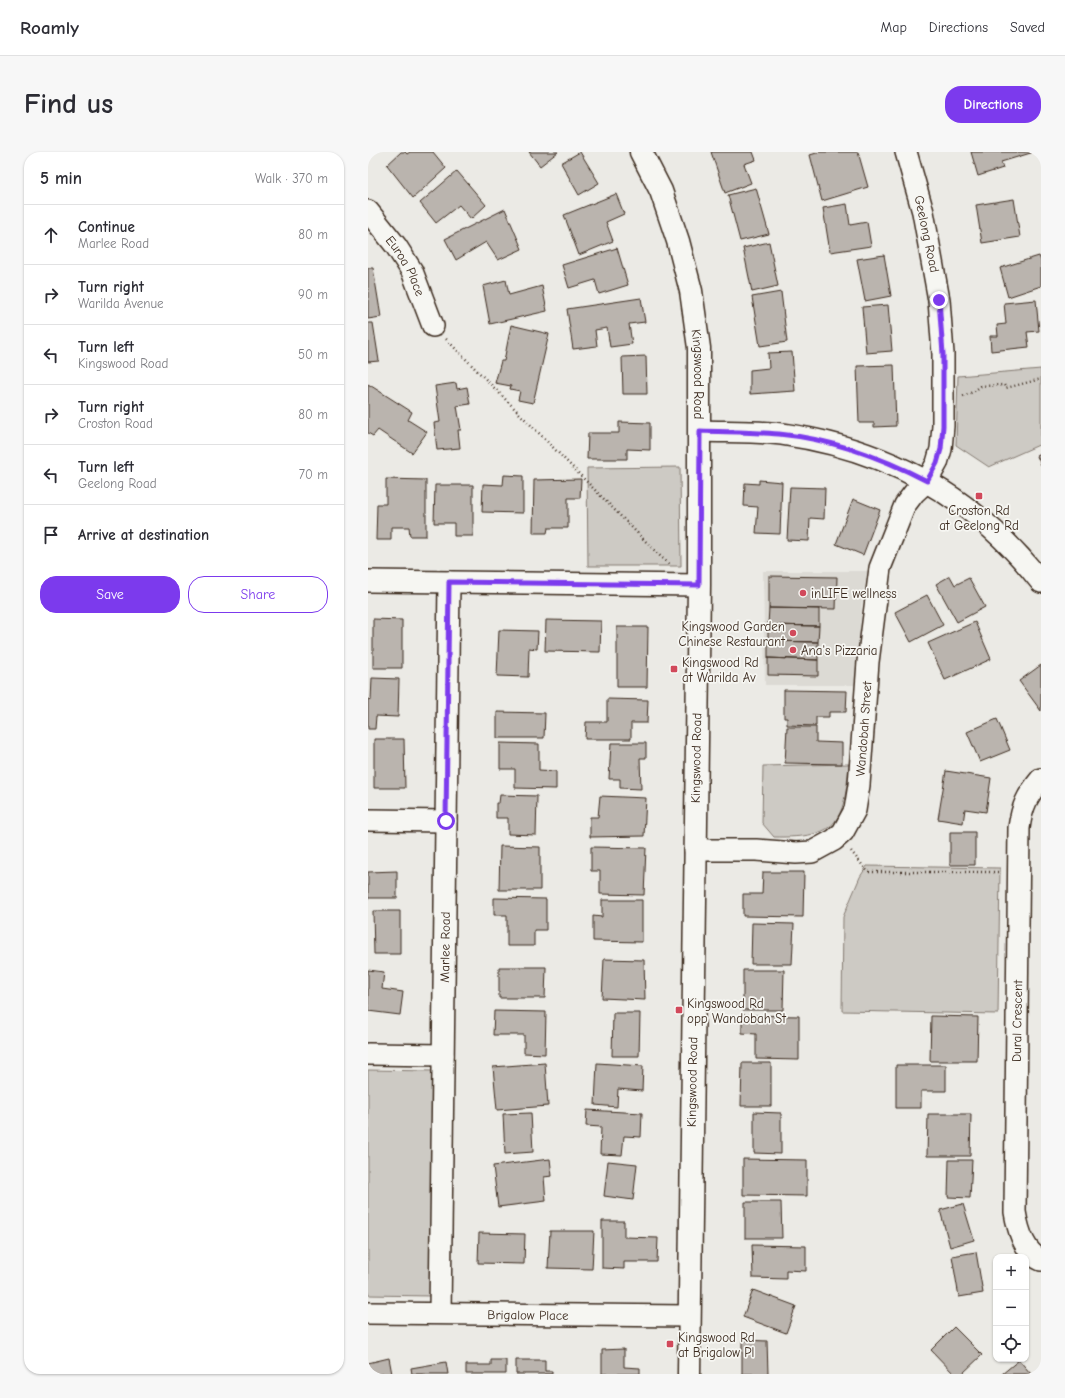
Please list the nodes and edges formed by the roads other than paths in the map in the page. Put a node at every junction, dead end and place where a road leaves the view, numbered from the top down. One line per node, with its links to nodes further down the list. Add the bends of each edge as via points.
1 (640, 152): 5 (street, Kingswood Road, via 661,191 691,291 699,348)
2 (906, 152): 6 (street, Geelong Road, via 924,212 939,300 943,354 941,449)
3 (368, 211): 4 (street, Euroa Place, via 412,271)
4 (433, 326)
5 (700, 431): 6 (street, via 754,432 806,438 869,454); 10 (street, Kingswood Road)
6 (927, 481): 9 (street, via 1003,537); 14 (street, Wandobah Street, via 905,505 880,568 868,662 858,797 850,821 839,836 812,852)
7 (368, 581): 8 (street)
8 (449, 582): 10 (street); 13 (street, Marlee Road)
9 (1041, 582)
10 (699, 585): 14 (street, Kingswood Road)
11 (1041, 779): 17 (street, Dural Crescent, via 1022,810 1018,872 1015,1212 1022,1240)
12 (368, 820): 13 (street)
13 (446, 821): 16 (street, Marlee Road)
14 (695, 850): 20 (street, Kingswood Road)
15 (368, 1054): 16 (street)
16 (444, 1055): 19 (street, Marlee Road)
17 (1041, 1260)
18 (368, 1313): 19 (street, Brigalow Place)
19 (440, 1313): 20 (street, Brigalow Place)
20 (689, 1316): 21 (street, Kingswood Road)
21 (689, 1374)

